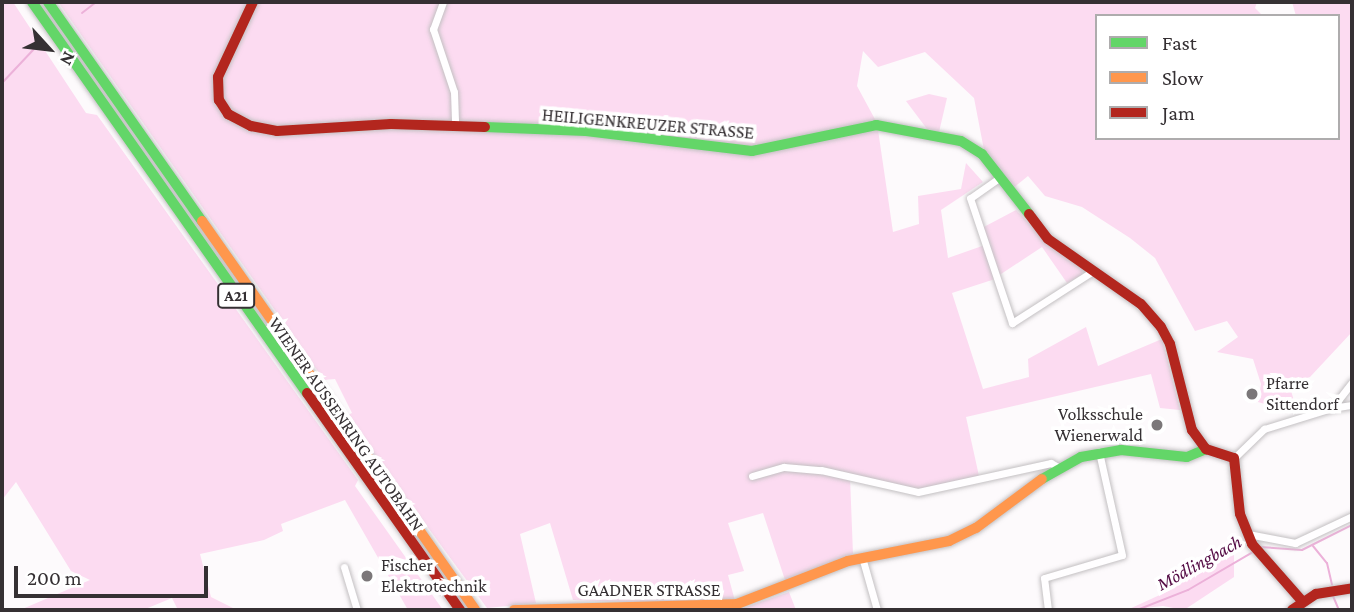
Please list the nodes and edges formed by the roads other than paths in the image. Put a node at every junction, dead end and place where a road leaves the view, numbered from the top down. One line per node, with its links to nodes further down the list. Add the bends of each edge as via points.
1 (32, 2): 23 (main road, WIENER AUSSENRING AUTOBAHN / A21)
2 (48, 2): 24 (main road, WIENER AUSSENRING AUTOBAHN / A21)
3 (253, 2): 5 (main road, HEILIGENKREUZER STRASSE, via 218,77 219,100 228,114 251,126 277,131 391,124)
4 (443, 2): 5 (street, via 433,29 454,92)
5 (455, 126): 6 (main road, HEILIGENKREUZER STRASSE, via 586,131 752,151 810,142 858,127 893,126 961,141 982,154)
6 (999, 178): 7 (main road, HEILIGENKREUZER STRASSE, via 1042,233); 7 (street, via 970,198 1012,323)
7 (1093, 271): 11 (main road, HEILIGENKREUZER STRASSE, via 1141,304 1161,327 1170,344 1188,420)
8 (1352, 382): 10 (street)
9 (1352, 405): 10 (street)
10 (1332, 408): 13 (street, via 1264,429)
11 (1206, 449): 12 (main road, GAADNER STRASSE, via 1199,455 1165,458 1121,450); 13 (main road)
12 (1099, 452): 14 (main road, GAADNER STRASSE); 27 (street, via 1122,555 1044,578)
13 (1234, 458): 17 (main road, via 1240,514)
14 (1055, 465): 15 (street, via 918,492 821,470 783,467); 18 (main road, GAADNER STRASSE, via 976,528 949,541)
15 (752, 476)
16 (1352, 516): 17 (street, via 1295,543)
17 (1250, 539): 21 (main road)
18 (862, 557): 25 (main road, GAADNER STRASSE, via 765,596 714,608); 26 (street)
19 (344, 567): 22 (street)
20 (1352, 588): 21 (main road)
21 (1303, 601): 28 (main road)
22 (357, 610)
23 (460, 610)
24 (475, 610)
25 (514, 610)
26 (877, 610)
27 (1048, 610)
28 (1292, 610)

